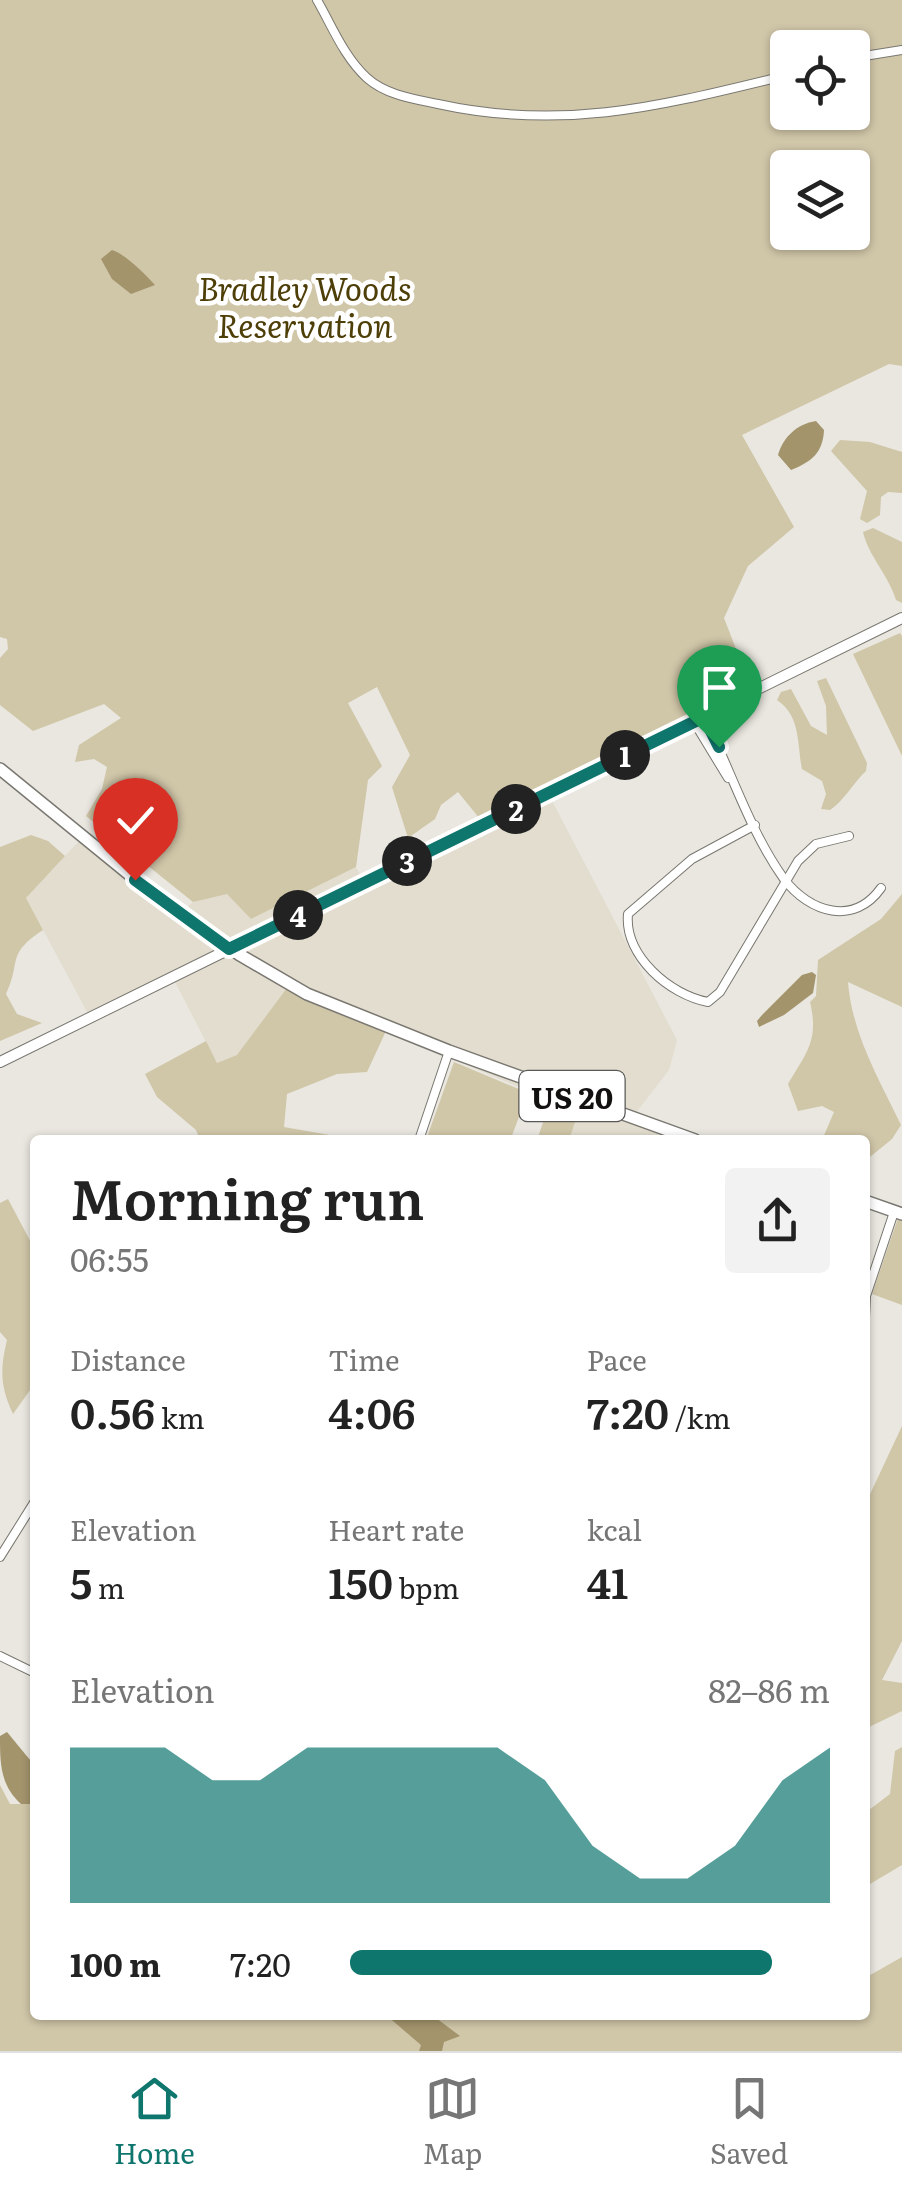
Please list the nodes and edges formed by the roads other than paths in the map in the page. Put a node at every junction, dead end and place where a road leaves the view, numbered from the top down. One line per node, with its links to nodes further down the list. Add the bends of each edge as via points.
1 (317, 0): 4 (street, via 367,78 386,90 474,112 590,116)
2 (902, 50): 3 (street)
3 (870, 55)
4 (770, 78)
5 (902, 618): 6 (street)
6 (699, 720): 8 (street); 12 (street)
7 (0, 769): 12 (main road, US 20)
8 (754, 825): 10 (street); 10 (street, via 692,859 628,914 628,932 672,990 708,1002)
9 (849, 836): 10 (street, via 816,844)
10 (785, 880): 11 (street, via 830,913 865,905)
11 (881, 888)
12 (229, 949): 13 (main road, US 20, via 332,1006); 14 (street)
13 (448, 1051): 15 (street); 16 (main road, US 20)
14 (0, 1062)
15 (421, 1135)
16 (681, 1135)
17 (870, 1204): 18 (main road)
18 (898, 1213): 19 (street)
19 (870, 1286)
20 (30, 1510): 21 (street)
21 (0, 1557)
22 (0, 1656): 23 (street)
23 (30, 1671)

